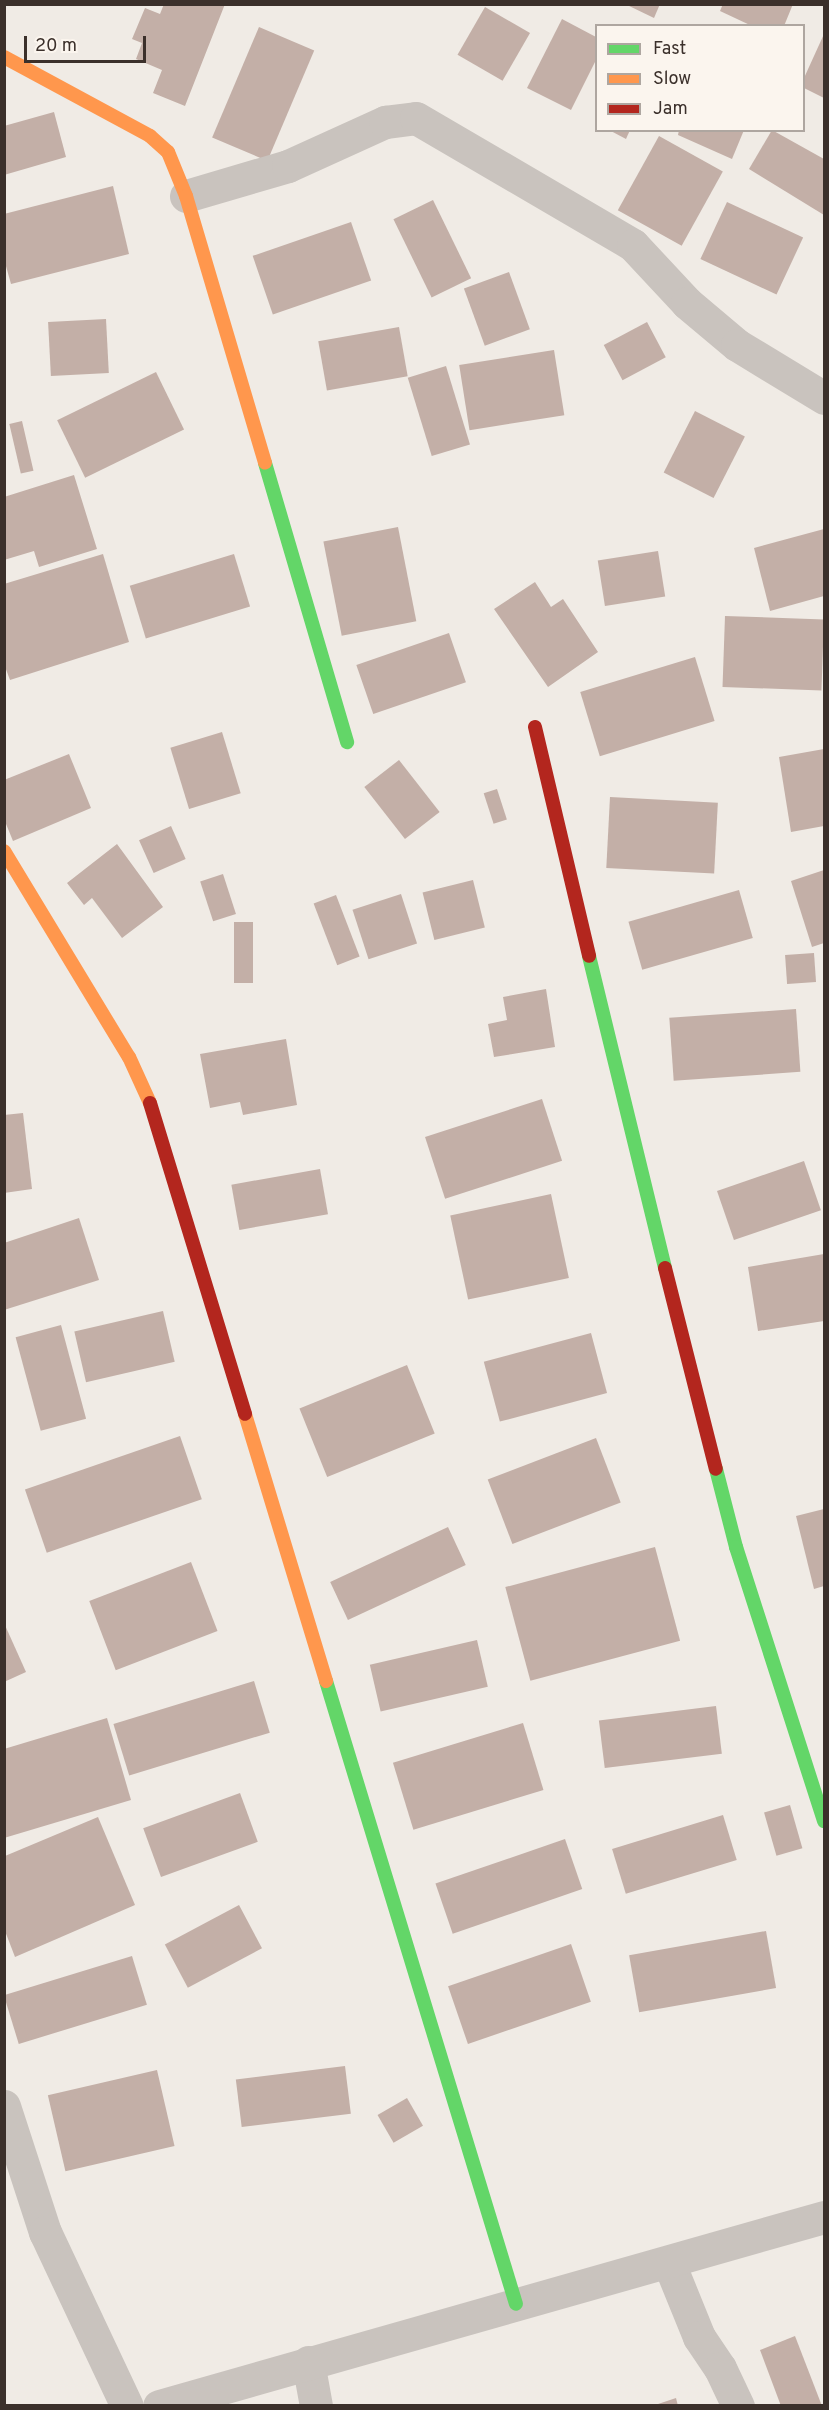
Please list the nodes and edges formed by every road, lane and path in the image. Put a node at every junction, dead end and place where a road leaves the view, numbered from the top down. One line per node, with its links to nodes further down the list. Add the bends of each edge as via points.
1 (4, 57): 2 (street, via 150,136 168,152)
2 (186, 196): 3 (street, via 288,166 385,122 416,118 633,245 687,303 736,345); 5 (street)
3 (825, 398)
4 (535, 727): 7 (street, via 594,963 646,1197 733,1536)
5 (347, 742)
6 (4, 851): 11 (street, via 129,1057 148,1096)
7 (825, 1821)
8 (4, 2106): 13 (street, via 45,2232)
9 (825, 2217): 10 (street)
10 (669, 2263): 11 (street); 16 (street, via 699,2337 720,2368)
11 (516, 2304): 12 (street)
12 (308, 2362): 14 (street); 15 (street)
13 (128, 2406)
14 (159, 2406)
15 (316, 2406)
16 (738, 2406)

